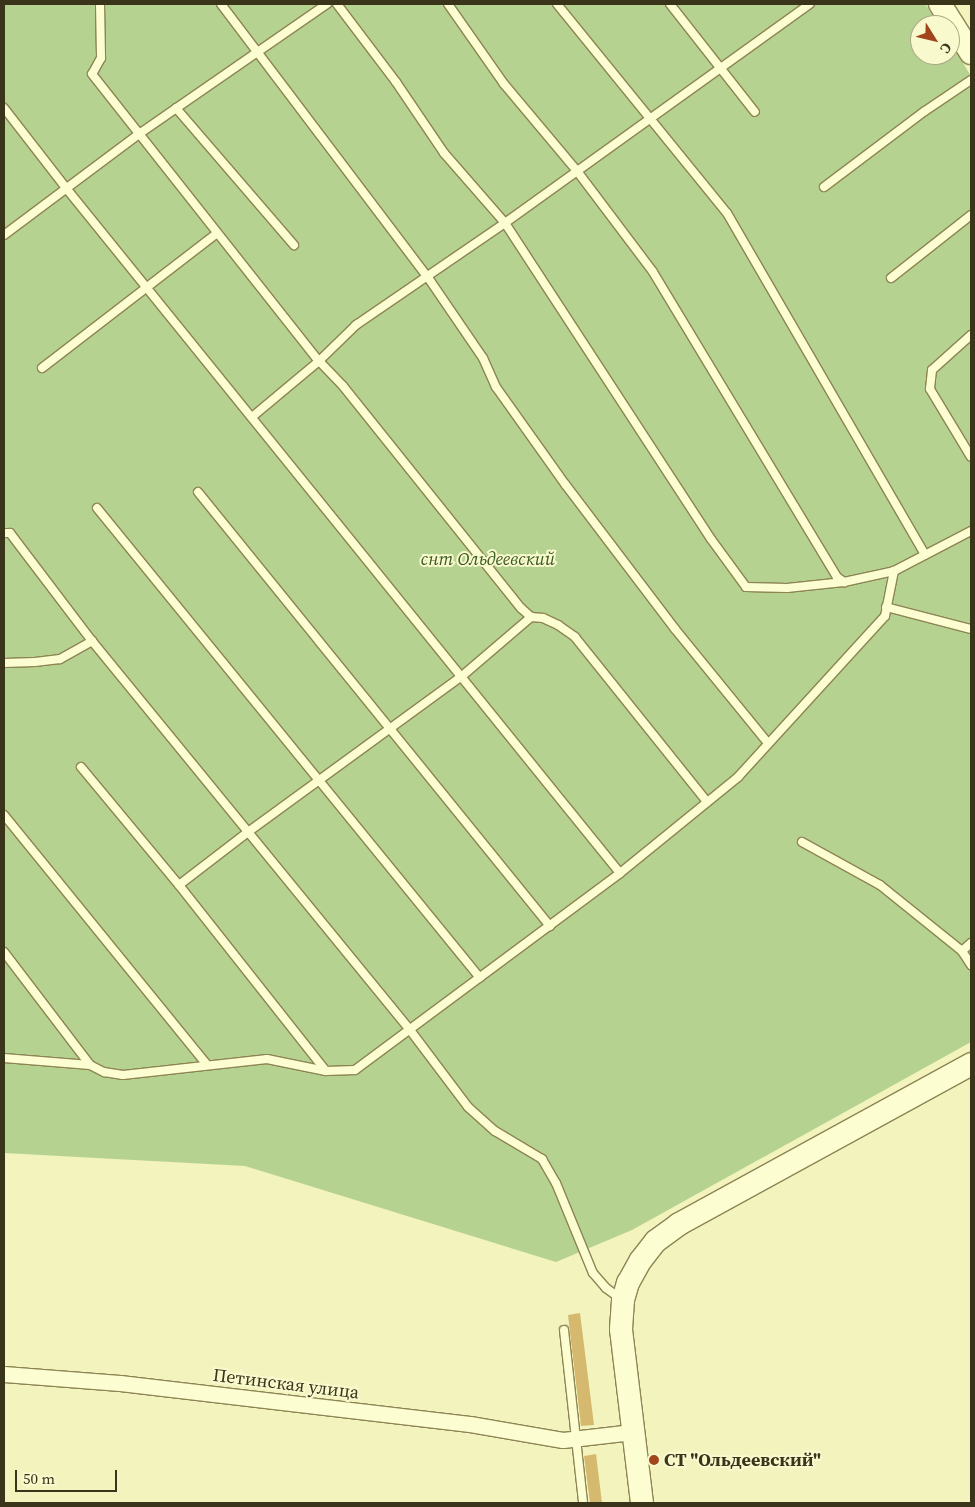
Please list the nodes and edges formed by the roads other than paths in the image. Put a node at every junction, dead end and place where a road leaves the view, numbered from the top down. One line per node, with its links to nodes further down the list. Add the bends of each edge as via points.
1 (100, 4): 18 (lane, via 101,58 92,74)
2 (221, 4): 10 (lane)
3 (327, 4): 10 (lane)
4 (337, 4): 23 (lane, via 444,153)
5 (448, 4): 19 (lane, via 504,84)
6 (558, 4): 17 (lane)
7 (670, 4): 12 (lane)
8 (810, 4): 12 (lane)
9 (940, 4): 11 (street)
10 (258, 51): 15 (lane); 27 (lane)
11 (971, 53)
12 (721, 66): 16 (lane); 17 (lane)
13 (971, 80): 20 (lane)
14 (4, 108): 21 (lane)
15 (176, 108): 18 (lane); 26 (lane)
16 (755, 112)
17 (650, 120): 19 (lane); 39 (lane, via 727,213)
18 (139, 134): 21 (lane); 24 (lane)
19 (576, 171): 23 (lane); 41 (lane, via 653,272 837,577)
20 (824, 187)
21 (66, 188): 25 (lane); 29 (lane)
22 (971, 215): 28 (lane)
23 (505, 223): 27 (lane); 41 (lane, via 746,587 787,588)
24 (217, 232): 29 (lane); 31 (lane)
25 (4, 235)
26 (294, 245)
27 (427, 276): 31 (lane, via 356,325); 49 (lane, via 483,358 496,386 565,484 675,629)
28 (891, 278)
29 (147, 288): 32 (lane); 33 (lane)
30 (971, 336): 34 (lane, via 932,370 930,389)
31 (319, 361): 33 (lane); 43 (lane, via 343,386)
32 (42, 368)
33 (252, 416): 47 (lane)
34 (971, 457)
35 (198, 492): 48 (lane)
36 (97, 508): 51 (lane)
37 (971, 531): 39 (lane)
38 (4, 533): 45 (lane, via 10,533)
39 (925, 555): 40 (lane)
40 (894, 571): 41 (lane); 42 (lane)
41 (844, 582)
42 (886, 607): 44 (lane); 49 (lane, via 885,616)
43 (531, 617): 47 (lane); 52 (lane, via 558,624 575,637)
44 (971, 629)
45 (92, 641): 46 (lane, via 60,658); 54 (lane)
46 (4, 663)
47 (462, 676): 48 (lane); 56 (lane)
48 (390, 729): 51 (lane); 58 (lane)
49 (768, 743): 52 (lane, via 738,777)
50 (81, 767): 57 (lane)
51 (319, 781): 54 (lane); 63 (lane)
52 (707, 802): 56 (lane)
53 (4, 815): 68 (lane)
54 (248, 832): 57 (lane); 64 (lane)
55 (802, 842): 60 (lane, via 880,885)
56 (620, 873): 58 (lane)
57 (179, 885): 69 (lane)
58 (550, 926): 63 (lane)
59 (971, 943): 60 (lane)
60 (962, 951): 62 (lane)
61 (4, 952): 67 (lane)
62 (971, 965)
63 (480, 978): 64 (lane)
64 (410, 1030): 69 (lane, via 355,1070); 70 (lane, via 468,1107 495,1131 542,1159 556,1183 593,1273)
65 (4, 1058): 67 (lane)
66 (971, 1064): 70 (street, via 679,1224 656,1241 641,1260)
67 (90, 1065): 68 (lane, via 104,1072 123,1075)
68 (207, 1065): 69 (lane, via 267,1059)
69 (326, 1071)
70 (623, 1300): 73 (street, via 621,1330)
71 (564, 1330): 74 (lane)
72 (4, 1374): 74 (street, Петинская улица, via 159,1387 470,1424)
73 (633, 1432): 74 (street, Петинская улица); 76 (street)
74 (569, 1440): 75 (lane)
75 (583, 1503)
76 (642, 1503)

